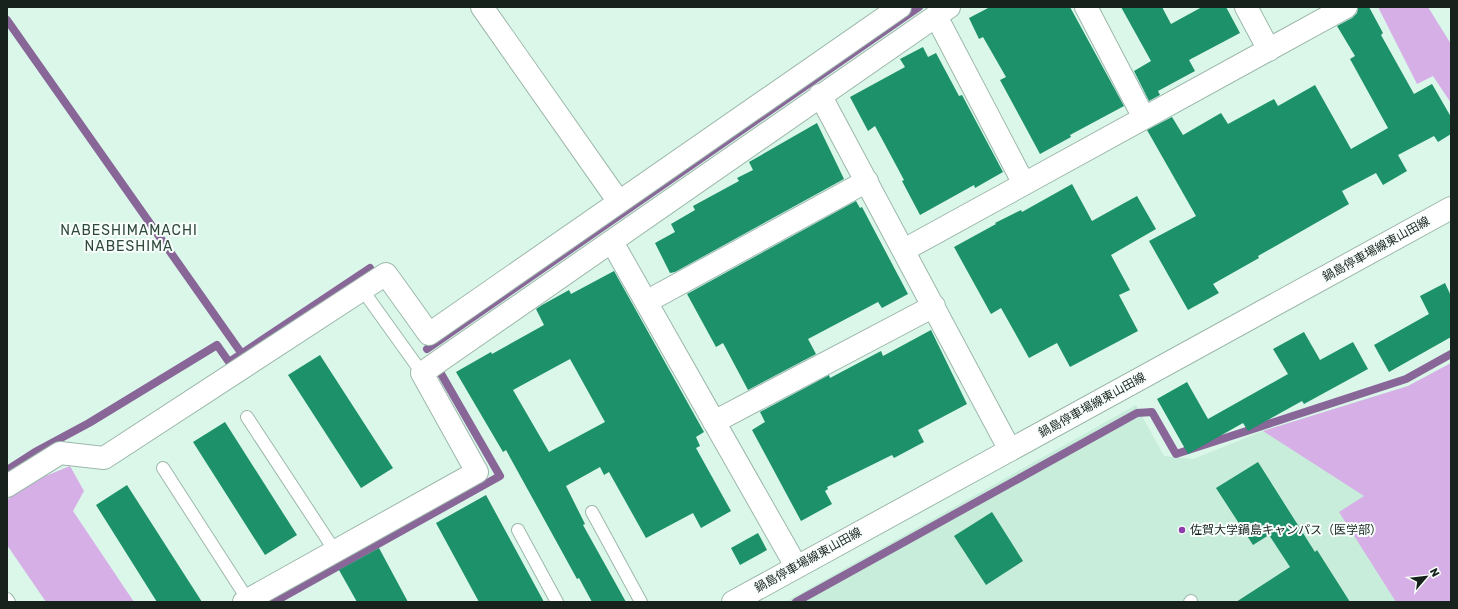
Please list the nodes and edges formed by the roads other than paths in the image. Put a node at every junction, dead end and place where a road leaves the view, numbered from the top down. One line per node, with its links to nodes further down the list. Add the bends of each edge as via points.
1 (482, 7): 12 (street)
2 (900, 7): 12 (street)
3 (1086, 7): 9 (street)
4 (1246, 7): 7 (street)
5 (1346, 7): 7 (street)
6 (943, 11): 8 (street); 11 (street)
7 (1269, 50): 9 (street)
8 (820, 95): 10 (street); 14 (street)
9 (1144, 118): 11 (street)
10 (867, 181): 15 (street); 17 (street)
11 (1024, 184): 15 (street)
12 (619, 202): 24 (street, via 429,334 386,274 104,458 60,453)
13 (1451, 208): 22 (street, 鍋島停車場線東山田線)
14 (612, 242): 17 (street); 19 (street)
15 (904, 250): 18 (street)
16 (369, 299): 19 (lane)
17 (646, 302): 21 (street)
18 (934, 306): 21 (street); 22 (street)
19 (432, 367): 27 (street, via 477,472)
20 (248, 417): 27 (lane)
21 (714, 422): 28 (street)
22 (1010, 450): 28 (street, 鍋島停車場線東山田線)
23 (164, 468): 30 (lane)
24 (7, 486)
25 (592, 512): 33 (lane)
26 (518, 530): 32 (lane)
27 (335, 552): 30 (street)
28 (796, 566): 34 (street, 鍋島停車場線東山田線)
29 (7, 599): 31 (lane)
30 (246, 601)
31 (9, 602)
32 (557, 602)
33 (641, 602)
34 (733, 602)

